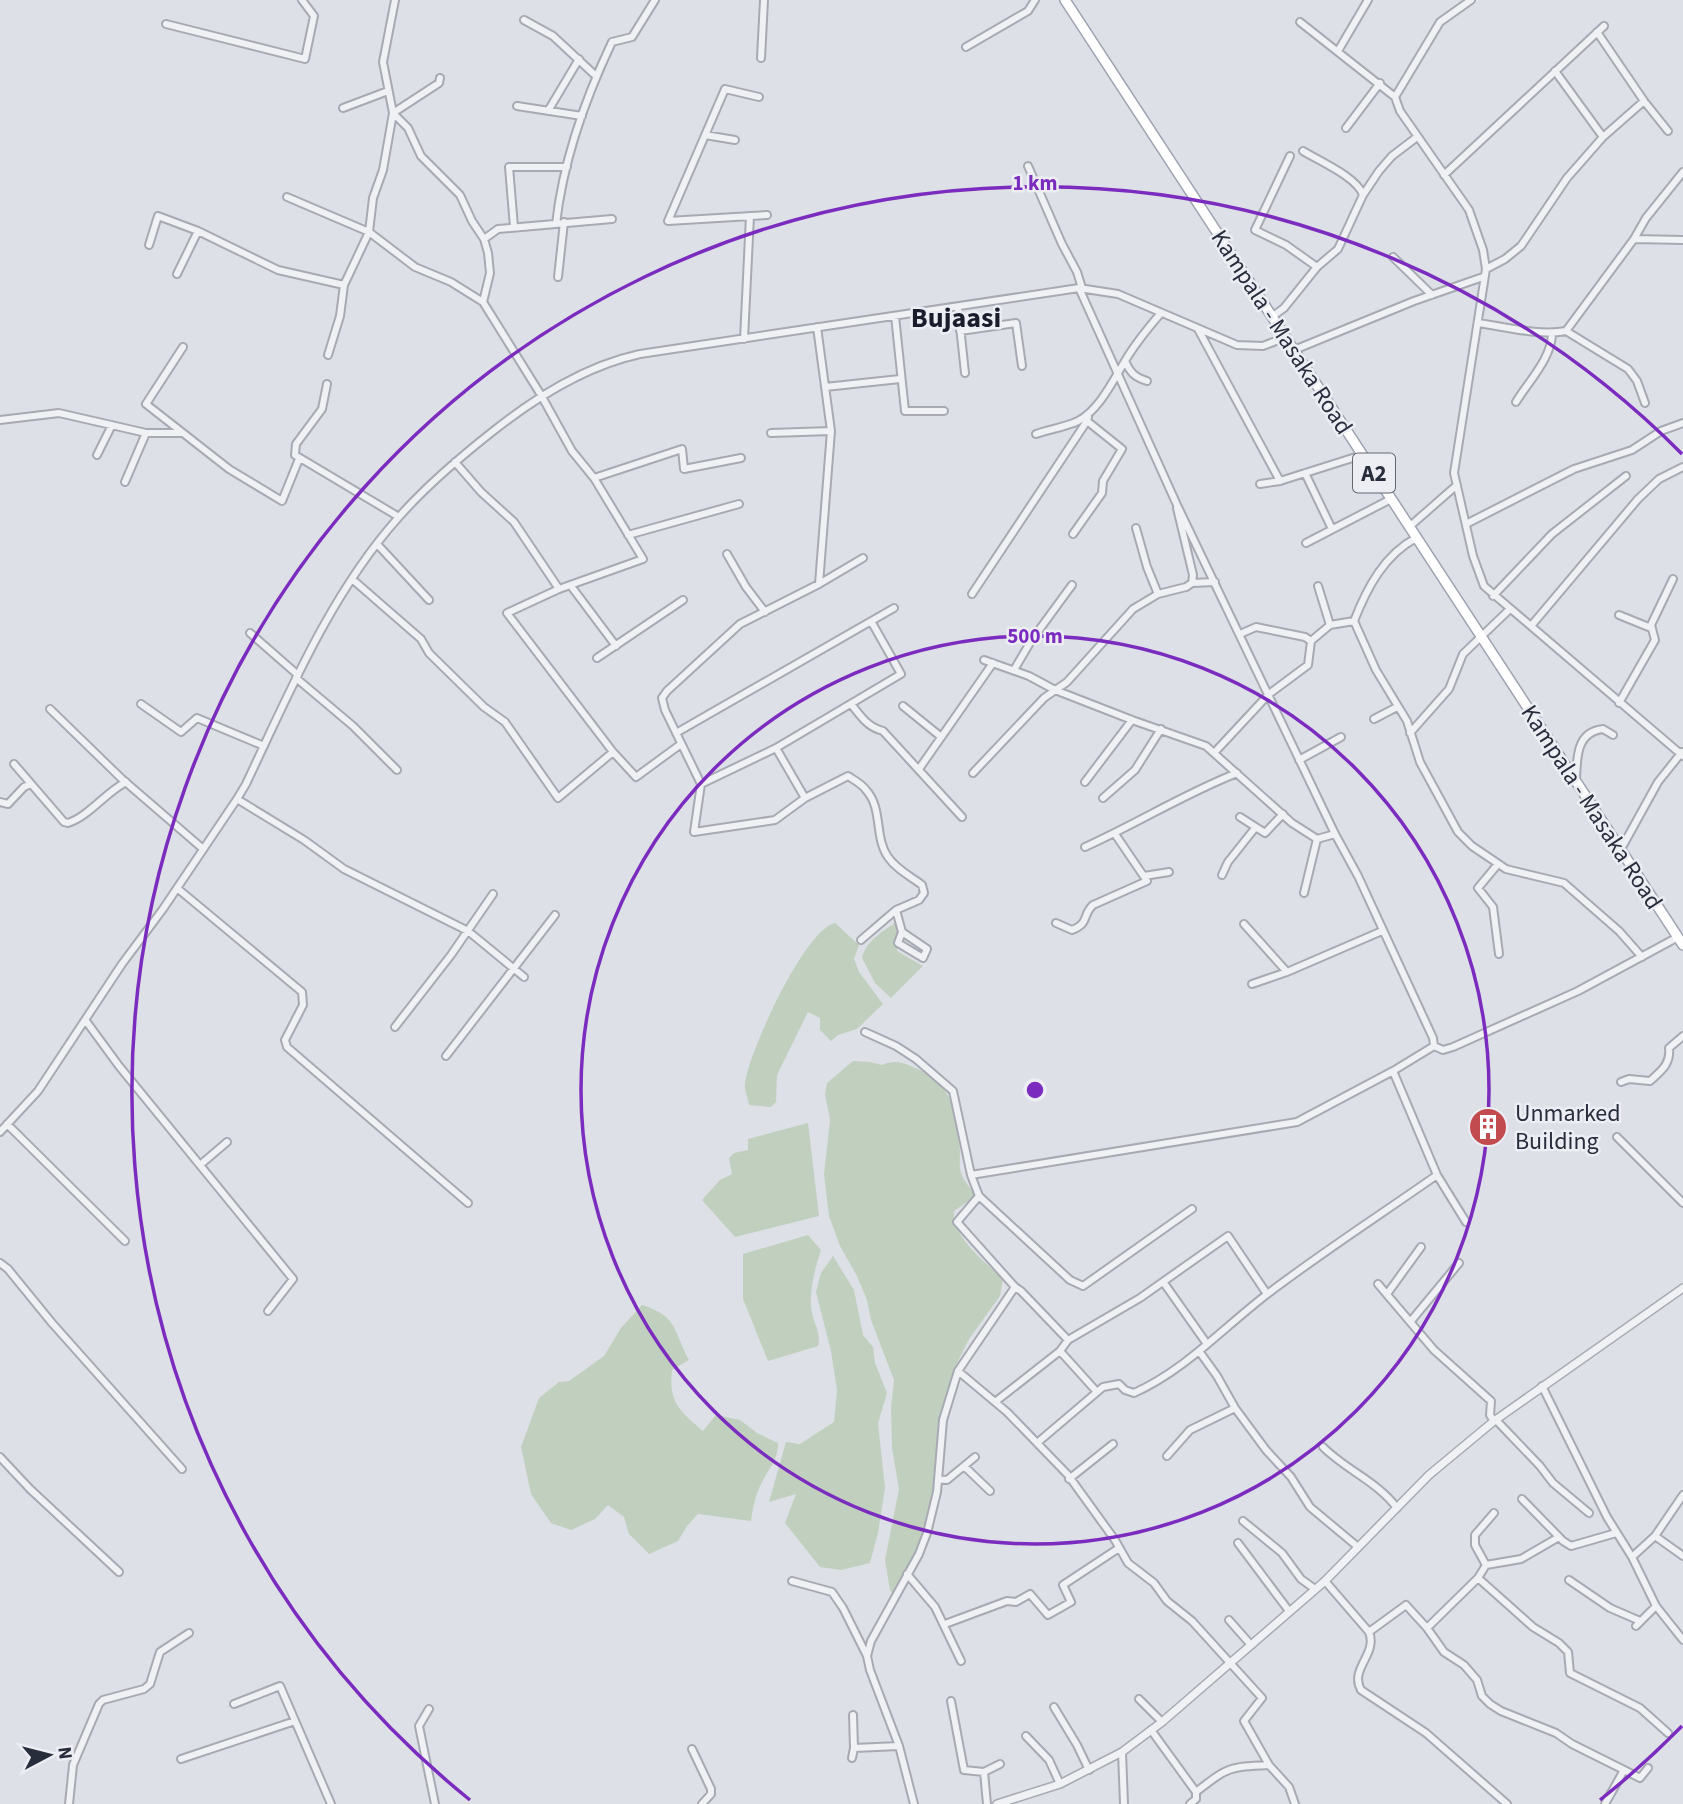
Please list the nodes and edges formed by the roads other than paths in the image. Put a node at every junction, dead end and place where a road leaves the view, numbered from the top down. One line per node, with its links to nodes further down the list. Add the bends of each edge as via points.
1 (302, 0): 11 (street, via 314,16 305,59)
2 (394, 0): 22 (street, via 383,62)
3 (654, 0): 19 (street, via 632,37 612,42)
4 (764, 0): 16 (street)
5 (1035, 0): 14 (street, via 1028,11)
6 (1065, 0): 70 (main road, Kampala - Masaka Road / A2)
7 (1368, 0): 15 (street)
8 (1471, 0): 24 (street, via 1440,22)
9 (524, 19): 17 (street)
10 (1300, 22): 15 (street)
11 (166, 24)
12 (1604, 26): 13 (street)
13 (1597, 32): 18 (street); 25 (street)
14 (966, 47)
15 (1338, 51): 21 (street)
16 (761, 58)
17 (579, 59): 19 (street); 28 (street)
18 (1555, 71): 35 (street); 42 (street)
19 (596, 76): 30 (street)
20 (440, 78): 29 (street)
21 (1380, 83): 24 (street); 31 (street)
22 (388, 91): 27 (street); 29 (street)
23 (760, 97): 33 (street, via 725,89)
24 (1395, 97): 34 (street)
25 (1644, 101): 32 (street); 35 (street)
26 (517, 106): 28 (street)
27 (343, 108)
28 (548, 111): 30 (street)
29 (393, 113): 52 (street); 53 (street, via 408,128 421,156 460,195)
30 (582, 116): 40 (street)
31 (1346, 128)
32 (1668, 131)
33 (705, 135): 36 (street); 47 (street, via 668,221)
34 (1418, 136): 42 (street); 44 (street, via 1392,156)
35 (1603, 137): 59 (street, via 1567,178 1521,246)
36 (735, 140)
37 (1303, 151): 44 (street, via 1353,181)
38 (1290, 156): 58 (street, via 1255,230)
39 (1028, 166): 64 (street)
40 (567, 167): 49 (street); 50 (street, via 509,167)
41 (1683, 172): 43 (street)
42 (1444, 175): 59 (street, via 1478,229)
43 (1680, 181): 54 (street, via 1646,218)
44 (1363, 195): 58 (street, via 1338,249)
45 (288, 197): 52 (street)
46 (767, 215): 47 (street)
47 (750, 216): 78 (street)
48 (612, 219): 49 (street)
49 (560, 223): 50 (street); 62 (street)
50 (514, 227): 53 (street, via 498,229)
51 (198, 231): 56 (street, via 158,216); 60 (street); 63 (street, via 278,270)
52 (369, 232): 63 (street); 66 (street, via 415,267)
53 (484, 239): 66 (street, via 490,273)
54 (1634, 239): 55 (street); 75 (street)
55 (1683, 240)
56 (149, 245)
57 (1394, 257): 65 (street)
58 (1317, 267): 70 (street)
59 (1486, 269): 61 (street)
60 (177, 274)
61 (1483, 276): 65 (street); 71 (street)
62 (558, 277)
63 (344, 285): 81 (street)
64 (1081, 288): 67 (street); 68 (street, via 1118,294); 85 (street)
65 (1432, 295): 80 (street)
66 (483, 302): 90 (street)
67 (958, 308): 69 (street); 74 (street)
68 (1161, 313): 73 (street); 82 (street)
69 (895, 316): 72 (street); 86 (street)
70 (1273, 316): 77 (main road, Kampala - Masaka Road / A2)
71 (1478, 323): 76 (street); 115 (street, via 1454,473)
72 (817, 327): 78 (street); 89 (street)
73 (1198, 329): 77 (street, via 1250,347); 112 (street)
74 (960, 331): 83 (street, via 1016,323); 84 (street)
75 (1566, 331): 76 (street); 92 (street, via 1628,369)
76 (1552, 334): 91 (street, via 1550,347)
77 (1286, 337): 80 (main road, Kampala - Masaka Road / A2)
78 (744, 339): 90 (street, via 625,358 582,373)
79 (183, 347): 100 (street, via 146,404)
80 (1294, 350): 104 (main road, Kampala - Masaka Road / A2)
81 (328, 355)
82 (1125, 361): 85 (street); 87 (street, via 1136,378)
83 (1022, 366)
84 (965, 373)
85 (1118, 375): 94 (street); 118 (street)
86 (900, 379): 89 (street); 93 (street, via 905,411)
87 (1147, 381)
88 (327, 384): 106 (street, via 322,409 296,444)
89 (825, 387): 98 (street)
90 (541, 396): 107 (street); 111 (street, via 572,451)
91 (1516, 402)
92 (1646, 402)
93 (944, 411)
94 (1088, 417): 102 (street); 124 (street, via 1122,449 1103,481 1102,493); 140 (street)
95 (0, 420): 97 (street, via 59,412)
96 (1683, 423): 120 (street, via 1632,450 1574,469)
97 (112, 425): 99 (street); 103 (street)
98 (831, 431): 101 (street); 135 (street)
99 (146, 433): 100 (street); 113 (street)
100 (182, 433): 106 (street, via 229,469 282,500)
101 (771, 433)
102 (1036, 434)
103 (97, 455)
104 (1362, 455): 109 (street); 116 (main road, Kampala - Masaka Road / A2)
105 (741, 458): 111 (street, via 684,469 682,449)
106 (299, 459): 119 (street)
107 (455, 462): 119 (street); 139 (street, via 514,522)
108 (1683, 467): 152 (street, via 1659,479 1638,499)
109 (1305, 473): 112 (street); 123 (street)
110 (1626, 475): 142 (street, via 1552,534)
111 (594, 478): 125 (street)
112 (1280, 481): 114 (street)
113 (125, 482)
114 (1260, 484)
115 (1457, 485): 120 (street); 122 (street)
116 (1391, 499): 122 (main road, Kampala - Masaka Road / A2); 123 (street)
117 (739, 504): 125 (street)
118 (1177, 505): 133 (street); 134 (street)
119 (399, 517): 128 (street)
120 (1466, 524): 142 (street, via 1484,586)
121 (1136, 527): 141 (street)
122 (1409, 527): 126 (main road, Kampala - Masaka Road / A2)
123 (1332, 529): 127 (street)
124 (1073, 534)
125 (628, 535): 137 (street, via 643,559)
126 (1416, 538): 150 (street, via 1384,564); 156 (main road, Kampala - Masaka Road / A2)
127 (1306, 543)
128 (377, 544): 131 (street); 143 (street)
129 (727, 554): 147 (street)
130 (863, 558): 135 (street)
131 (352, 579): 163 (street); 183 (street, via 505,722 558,798)
132 (1673, 579): 153 (street)
133 (1215, 582): 134 (street); 155 (street)
134 (1192, 583): 141 (street)
135 (819, 584): 147 (street)
136 (1072, 585): 162 (street)
137 (571, 586): 139 (street); 158 (street)
138 (1318, 586): 151 (street)
139 (559, 589): 183 (street, via 507,613)
140 (972, 594)
141 (1158, 594): 164 (street, via 1133,609 1068,682)
142 (1493, 596): 146 (street)
143 (429, 600)
144 (683, 600): 158 (street)
145 (894, 608): 149 (street)
146 (1510, 609): 152 (street); 156 (street)
147 (765, 612): 175 (street, via 740,624 667,691 663,705)
148 (1619, 615): 153 (street)
149 (871, 621): 168 (street, via 901,674); 175 (street)
150 (1354, 621): 151 (street); 170 (street)
151 (1330, 625): 157 (street)
152 (1531, 626): 166 (street)
153 (1651, 628): 166 (street, via 1656,640)
154 (250, 634): 163 (street)
155 (1240, 634): 157 (street, via 1256,627); 165 (street)
156 (1481, 638): 176 (street, via 1463,654 1450,690); 192 (main road, Kampala - Masaka Road / A2)
157 (1311, 641): 165 (street, via 1308,665)
158 (616, 646): 159 (street)
159 (597, 658)
160 (984, 660): 161 (street)
161 (993, 663): 162 (street); 178 (street)
162 (1014, 670): 164 (street)
163 (297, 676): 181 (street); 188 (street)
164 (1055, 690): 173 (street); 190 (street)
165 (1269, 694): 184 (street); 186 (street)
166 (1619, 703): 185 (street)
167 (141, 704): 181 (street, via 181,732 197,718)
168 (851, 704): 182 (street); 189 (street)
169 (903, 706): 178 (street)
170 (1397, 706): 172 (street); 176 (street)
171 (50, 709): 193 (street)
172 (1374, 719)
173 (1132, 720): 174 (street); 194 (street)
174 (1161, 729): 184 (street); 199 (street, via 1135,770)
175 (676, 733): 180 (street)
176 (1410, 733): 211 (street, via 1420,762 1458,832)
177 (1613, 735): 192 (street, via 1603,729 1587,736 1579,746)
178 (940, 736): 189 (street)
179 (1341, 737): 186 (street)
180 (681, 744): 183 (street, via 636,777); 196 (street)
181 (264, 746): 198 (street)
182 (776, 748): 196 (street); 197 (street)
183 (612, 752)
184 (1214, 752): 191 (street)
185 (1682, 754): 210 (street, via 1658,782)
186 (1299, 760): 206 (street)
187 (14, 764): 195 (street)
188 (397, 769)
189 (919, 769): 202 (street)
190 (973, 773)
191 (1237, 773): 201 (street); 205 (street)
192 (1576, 781): 210 (main road, Kampala - Masaka Road / A2)
193 (126, 782): 195 (street, via 68,823); 209 (street)
194 (1085, 782)
195 (31, 784): 200 (street, via 8,804)
196 (701, 784): 197 (street, via 694,832 775,820)
197 (805, 798): 218 (street, via 848,776 866,789 887,856 922,885 924,893 919,900)
198 (237, 799): 209 (street); 222 (street, via 344,869)
199 (1103, 799)
200 (0, 802)
201 (1283, 814): 204 (street, via 1265,833); 207 (street)
202 (962, 817)
203 (1240, 817): 204 (street)
204 (1255, 828): 213 (street)
205 (1115, 834): 208 (street); 214 (street)
206 (1335, 834): 207 (street); 224 (street)
207 (1317, 839): 216 (street)
208 (1085, 847)
209 (202, 848): 215 (street)
210 (1621, 849): 226 (main road, Kampala - Masaka Road / A2)
211 (1498, 864): 227 (street, via 1478,888 1493,907); 228 (street, via 1564,883)
212 (1169, 873): 214 (street)
213 (1222, 875)
214 (1144, 876): 220 (street, via 1147,881 1093,905 1080,927 1072,930)
215 (177, 888): 233 (street); 249 (street, via 302,992 303,1005 285,1040 287,1047)
216 (1304, 893)
217 (493, 894): 222 (street)
218 (896, 909): 223 (street); 225 (street)
219 (555, 915): 229 (street)
220 (1056, 923)
221 (1244, 924): 230 (street)
222 (468, 931): 229 (street); 234 (street)
223 (902, 932): 223 (street, via 927,948 923,958 898,943)
224 (1382, 932): 230 (street); 237 (street)
225 (862, 940)
226 (1681, 940): 228 (street)
227 (1499, 954)
228 (1642, 957): 237 (street, via 1453,1047 1443,1050)
229 (514, 969): 231 (street); 238 (street)
230 (1287, 972): 232 (street)
231 (524, 977)
232 (1252, 984)
233 (86, 1021): 241 (street, via 38,1091); 245 (street)
234 (395, 1027)
235 (865, 1032): 246 (street, via 916,1059 953,1091)
236 (1683, 1037): 240 (street, via 1669,1048 1666,1065 1650,1081)
237 (1434, 1045): 239 (street)
238 (446, 1056)
239 (1393, 1071): 246 (street, via 1297,1122); 247 (street)
240 (1621, 1082)
241 (7, 1124): 242 (street); 253 (street)
242 (0, 1132)
243 (1617, 1137): 250 (street)
244 (227, 1142): 245 (street)
245 (200, 1166): 263 (street, via 292,1279)
246 (971, 1175): 248 (street)
247 (1437, 1175): 252 (street); 261 (street)
248 (979, 1196): 251 (street, via 1070,1280 1083,1286); 259 (street, via 957,1222)
249 (468, 1203)
250 (1683, 1203)
251 (1192, 1209)
252 (1466, 1222)
253 (125, 1241)
254 (1421, 1247): 262 (street)
255 (0, 1263): 282 (street)
256 (1459, 1263): 264 (street)
257 (1164, 1283): 261 (street, via 1228,1236); 265 (street); 266 (street)
258 (1378, 1284): 262 (street)
259 (1015, 1287): 265 (street); 269 (street)
260 (1683, 1288): 270 (street)
261 (1267, 1294): 266 (street)
262 (1387, 1294): 264 (street)
263 (268, 1311)
264 (1411, 1321): 274 (street, via 1434,1350 1491,1401 1490,1415)
265 (1068, 1340): 267 (street)
266 (1208, 1344): 268 (street)
267 (1060, 1350): 271 (street); 272 (street)
268 (1199, 1351): 271 (street, via 1170,1374 1134,1393 1119,1384); 273 (street)
269 (958, 1371): 272 (street); 283 (street, via 943,1420)
270 (1542, 1386): 274 (street); 292 (street)
271 (1097, 1392): 275 (street)
272 (995, 1402): 275 (street)
273 (1235, 1408): 278 (street, via 1190,1430); 296 (street, via 1310,1507)
274 (1495, 1421): 288 (street); 290 (street, via 1545,1475)
275 (1037, 1443): 284 (street)
276 (1113, 1444): 284 (street)
277 (1322, 1447): 288 (street, via 1386,1493)
278 (1167, 1456)
279 (0, 1457): 301 (street)
280 (975, 1457): 281 (street)
281 (964, 1466): 283 (street, via 947,1480); 285 (street)
282 (182, 1469)
283 (938, 1479): 302 (street, via 928,1533)
284 (1069, 1479): 297 (street)
285 (990, 1491)
286 (1683, 1495): 293 (street)
287 (1522, 1499): 294 (street)
288 (1397, 1508): 296 (street)
289 (1493, 1513): 300 (street, via 1475,1535)
290 (1589, 1513)
291 (1243, 1521): 307 (street, via 1282,1553 1301,1579)
292 (1616, 1533): 294 (street, via 1577,1546); 299 (street)
293 (1656, 1536): 298 (street); 299 (street)
294 (1559, 1537): 300 (street, via 1521,1559)
295 (1238, 1543): 309 (street)
296 (1358, 1547): 306 (street)
297 (1119, 1548): 311 (street, via 1063,1585 1071,1602 1048,1615 1030,1594); 319 (street, via 1128,1563 1154,1583)
298 (1683, 1556)
299 (1632, 1557): 308 (street)
300 (1486, 1566): 303 (street)
301 (119, 1572)
302 (907, 1574): 311 (street); 317 (street)
303 (1478, 1578): 312 (street); 329 (street, via 1568,1653 1570,1673 1640,1708)
304 (1569, 1580): 308 (street, via 1638,1624)
305 (792, 1581): 317 (street, via 832,1592)
306 (1325, 1581): 307 (street); 313 (street)
307 (1315, 1589): 309 (street)
308 (1656, 1606): 315 (street)
309 (1289, 1611): 316 (street)
310 (1229, 1620): 316 (street)
311 (945, 1625): 318 (street)
312 (1427, 1628): 313 (street, via 1406,1605); 341 (street, via 1444,1652 1477,1680 1482,1696 1501,1711 1556,1733)
313 (1370, 1632): 345 (street, via 1370,1650 1357,1679 1361,1690 1426,1733)
314 (189, 1633): 347 (street, via 160,1652 150,1684 144,1689 99,1704 73,1765)
315 (1683, 1640)
316 (1251, 1645): 319 (street)
317 (867, 1656): 331 (street)
318 (961, 1661)
319 (1231, 1662): 327 (street); 338 (street, via 1262,1698 1244,1721)
320 (1139, 1699): 327 (street)
321 (951, 1701): 342 (street, via 964,1770)
322 (234, 1704): 326 (street, via 280,1686)
323 (1054, 1707): 340 (street)
324 (429, 1709): 349 (street, via 419,1726)
325 (853, 1715): 332 (street)
326 (295, 1721): 336 (street); 348 (street)
327 (1162, 1722): 328 (street)
328 (1151, 1730): 334 (street); 344 (street)
329 (1668, 1733)
330 (1026, 1736): 343 (street, via 1049,1760)
331 (899, 1745): 332 (street); 351 (street)
332 (854, 1748): 335 (street)
333 (692, 1749): 350 (street, via 711,1794)
334 (1122, 1752): 340 (street); 354 (street)
335 (852, 1758)
336 (181, 1759)
337 (1000, 1764): 342 (street)
338 (1269, 1765): 344 (street, via 1222,1771); 356 (street, via 1289,1787)
339 (1648, 1768): 341 (street, via 1640,1778)
340 (1089, 1770): 343 (street)
341 (1624, 1770): 358 (street)
342 (984, 1772): 352 (street)
343 (1060, 1784): 346 (street)
344 (1196, 1792): 355 (street)
345 (1498, 1801): 357 (street)
346 (1007, 1802): 353 (street)
347 (69, 1804)
348 (331, 1804)
349 (435, 1804)
350 (702, 1804)
351 (914, 1804)
352 (987, 1804)
353 (997, 1804)
354 (1124, 1804)
355 (1190, 1804)
356 (1295, 1804)
357 (1507, 1804)
358 (1605, 1804)

